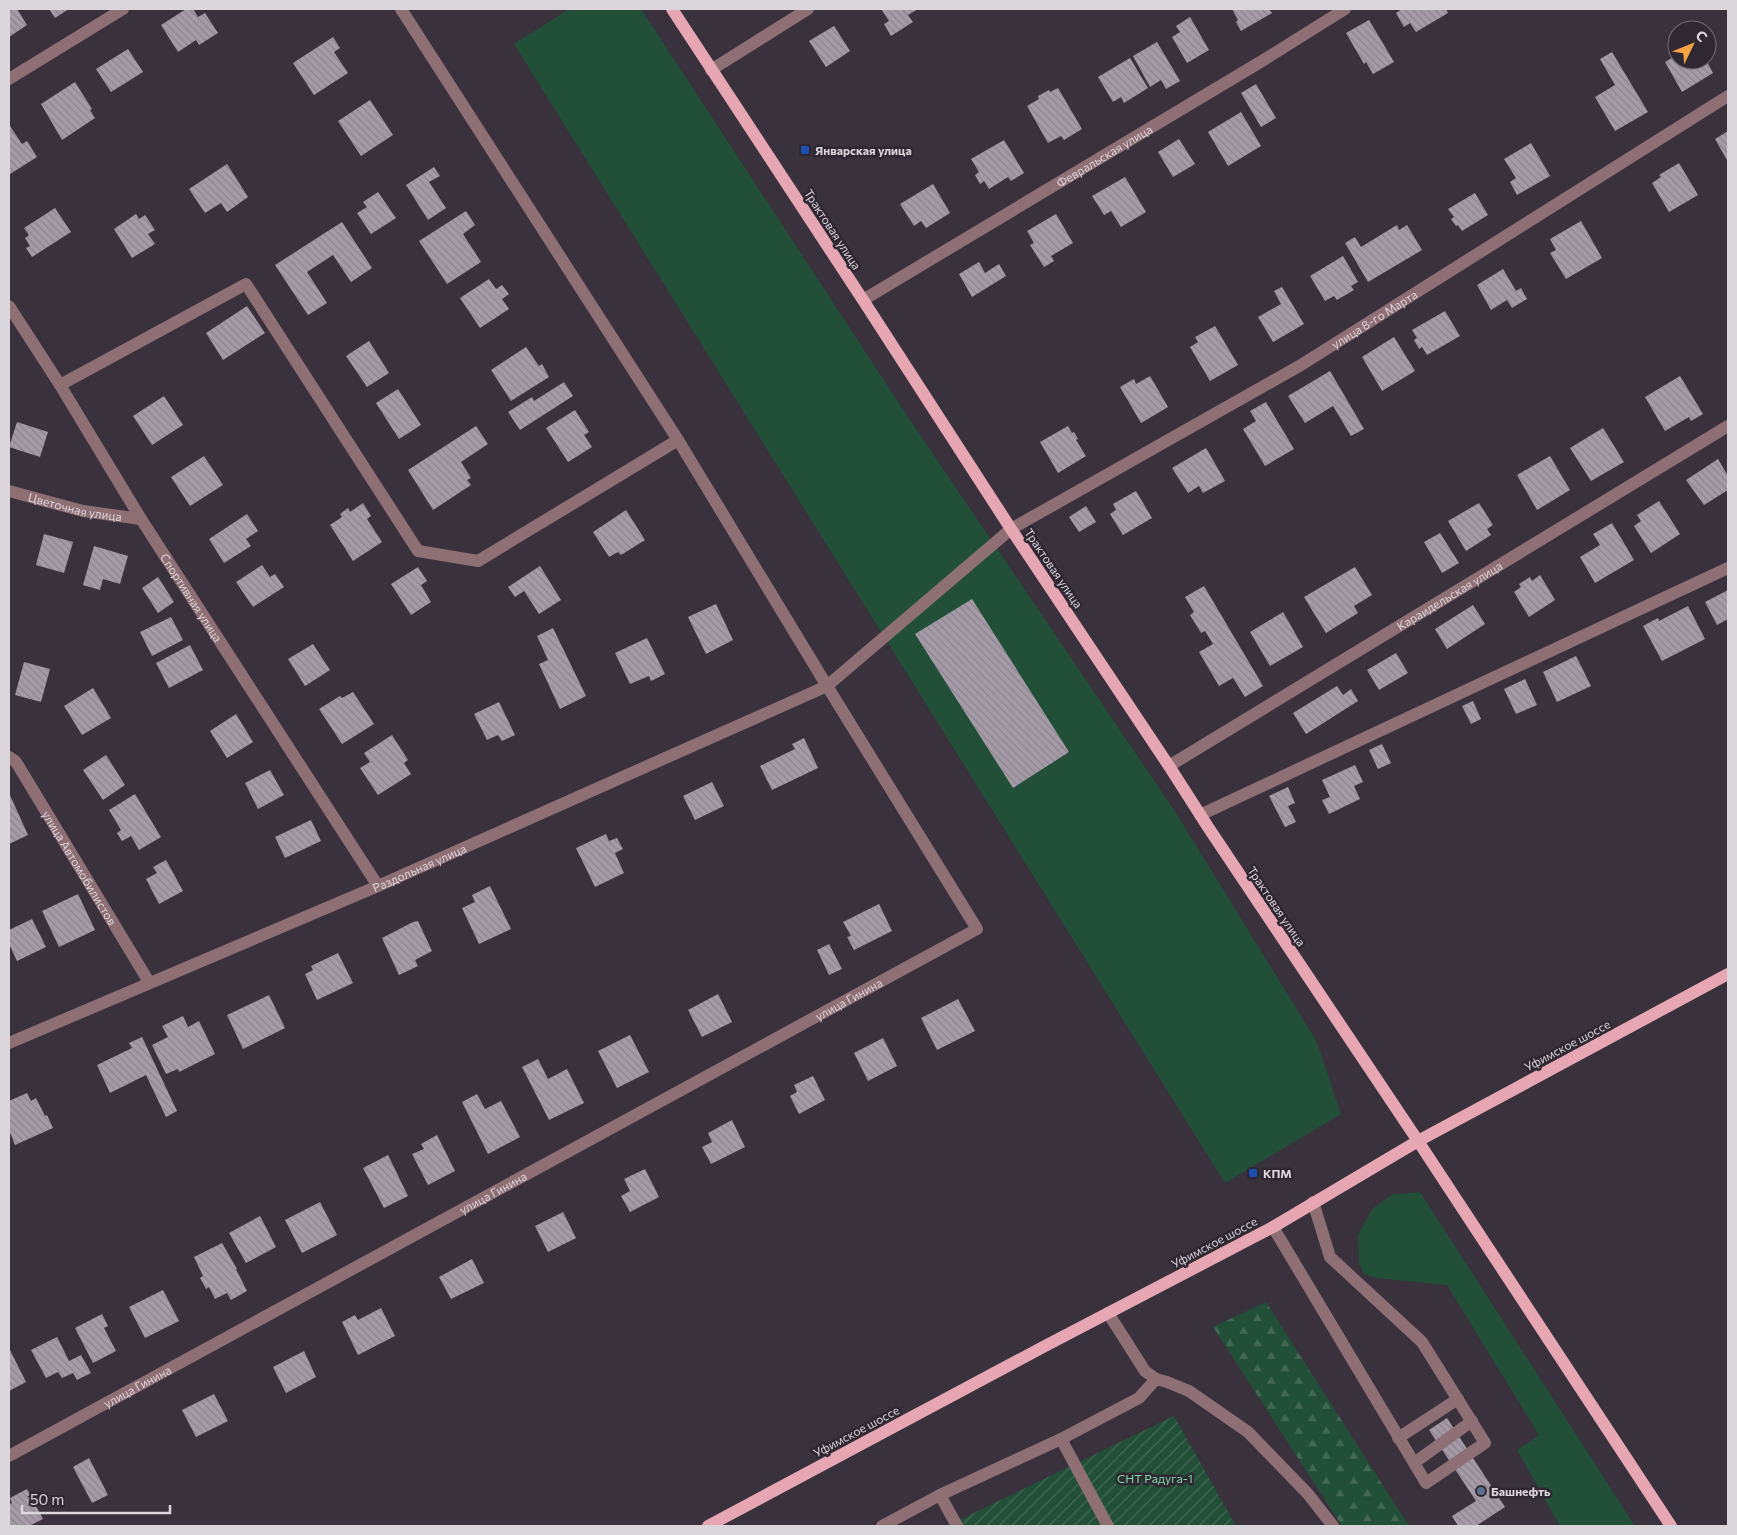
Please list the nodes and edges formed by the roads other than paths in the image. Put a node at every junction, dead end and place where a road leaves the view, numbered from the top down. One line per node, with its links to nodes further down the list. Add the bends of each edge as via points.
1 (123, 9): 7 (street)
2 (401, 9): 13 (street)
3 (672, 9): 6 (main road, Трактовая улица)
4 (808, 9): 6 (street)
5 (1345, 9): 9 (street, Февральская улица)
6 (711, 70): 9 (main road, Трактовая улица)
7 (9, 79)
8 (1728, 96): 16 (street, улица 8-го Марта, via 1301,365)
9 (863, 300): 16 (main road, Трактовая улица)
10 (9, 306): 11 (street, Спортивная улица)
11 (60, 385): 13 (street, via 246,284 418,551 478,561); 15 (street, Спортивная улица)
12 (1728, 426): 20 (street, Караидельская улица)
13 (678, 440): 18 (street)
14 (9, 491): 15 (street, Цветочная улица, via 83,511)
15 (141, 519): 22 (street, Спортивная улица)
16 (1011, 529): 18 (street, улица 8-го Марта); 20 (main road, Трактовая улица)
17 (1728, 568): 21 (street)
18 (827, 686): 22 (street, Раздольная улица); 35 (street, улица Гинина, via 978,929)
19 (11, 761): 24 (street, улица Автомобилистов)
20 (1170, 766): 21 (main road, Трактовая улица)
21 (1200, 815): 26 (main road, Трактовая улица)
22 (378, 886): 24 (street, Раздольная улица)
23 (1728, 974): 26 (main road, Уфимское шоссе)
24 (149, 982): 25 (street, Раздольная улица)
25 (9, 1043)
26 (1418, 1140): 27 (main road, Уфимское шоссе); 43 (main road, Трактовая улица)
27 (1313, 1202): 28 (main road, Уфимское шоссе); 31 (street, via 1330,1257 1422,1342)
28 (1273, 1226): 29 (main road, Уфимское шоссе); 33 (street)
29 (1108, 1313): 30 (street, via 1145,1371); 38 (main road, Уфимское шоссе)
30 (1156, 1379): 34 (street, via 1139,1398); 42 (street, via 1189,1391 1248,1432 1308,1494)
31 (1458, 1399): 32 (street); 33 (street)
32 (1472, 1421): 36 (street); 36 (street, via 1485,1442 1426,1483)
33 (1398, 1438): 36 (street)
34 (1061, 1439): 37 (street); 41 (street)
35 (9, 1456)
36 (1414, 1463)
37 (940, 1496): 39 (street); 40 (street)
38 (708, 1526)
39 (882, 1526)
40 (956, 1526)
41 (1108, 1526)
42 (1333, 1526)
43 (1671, 1526)

